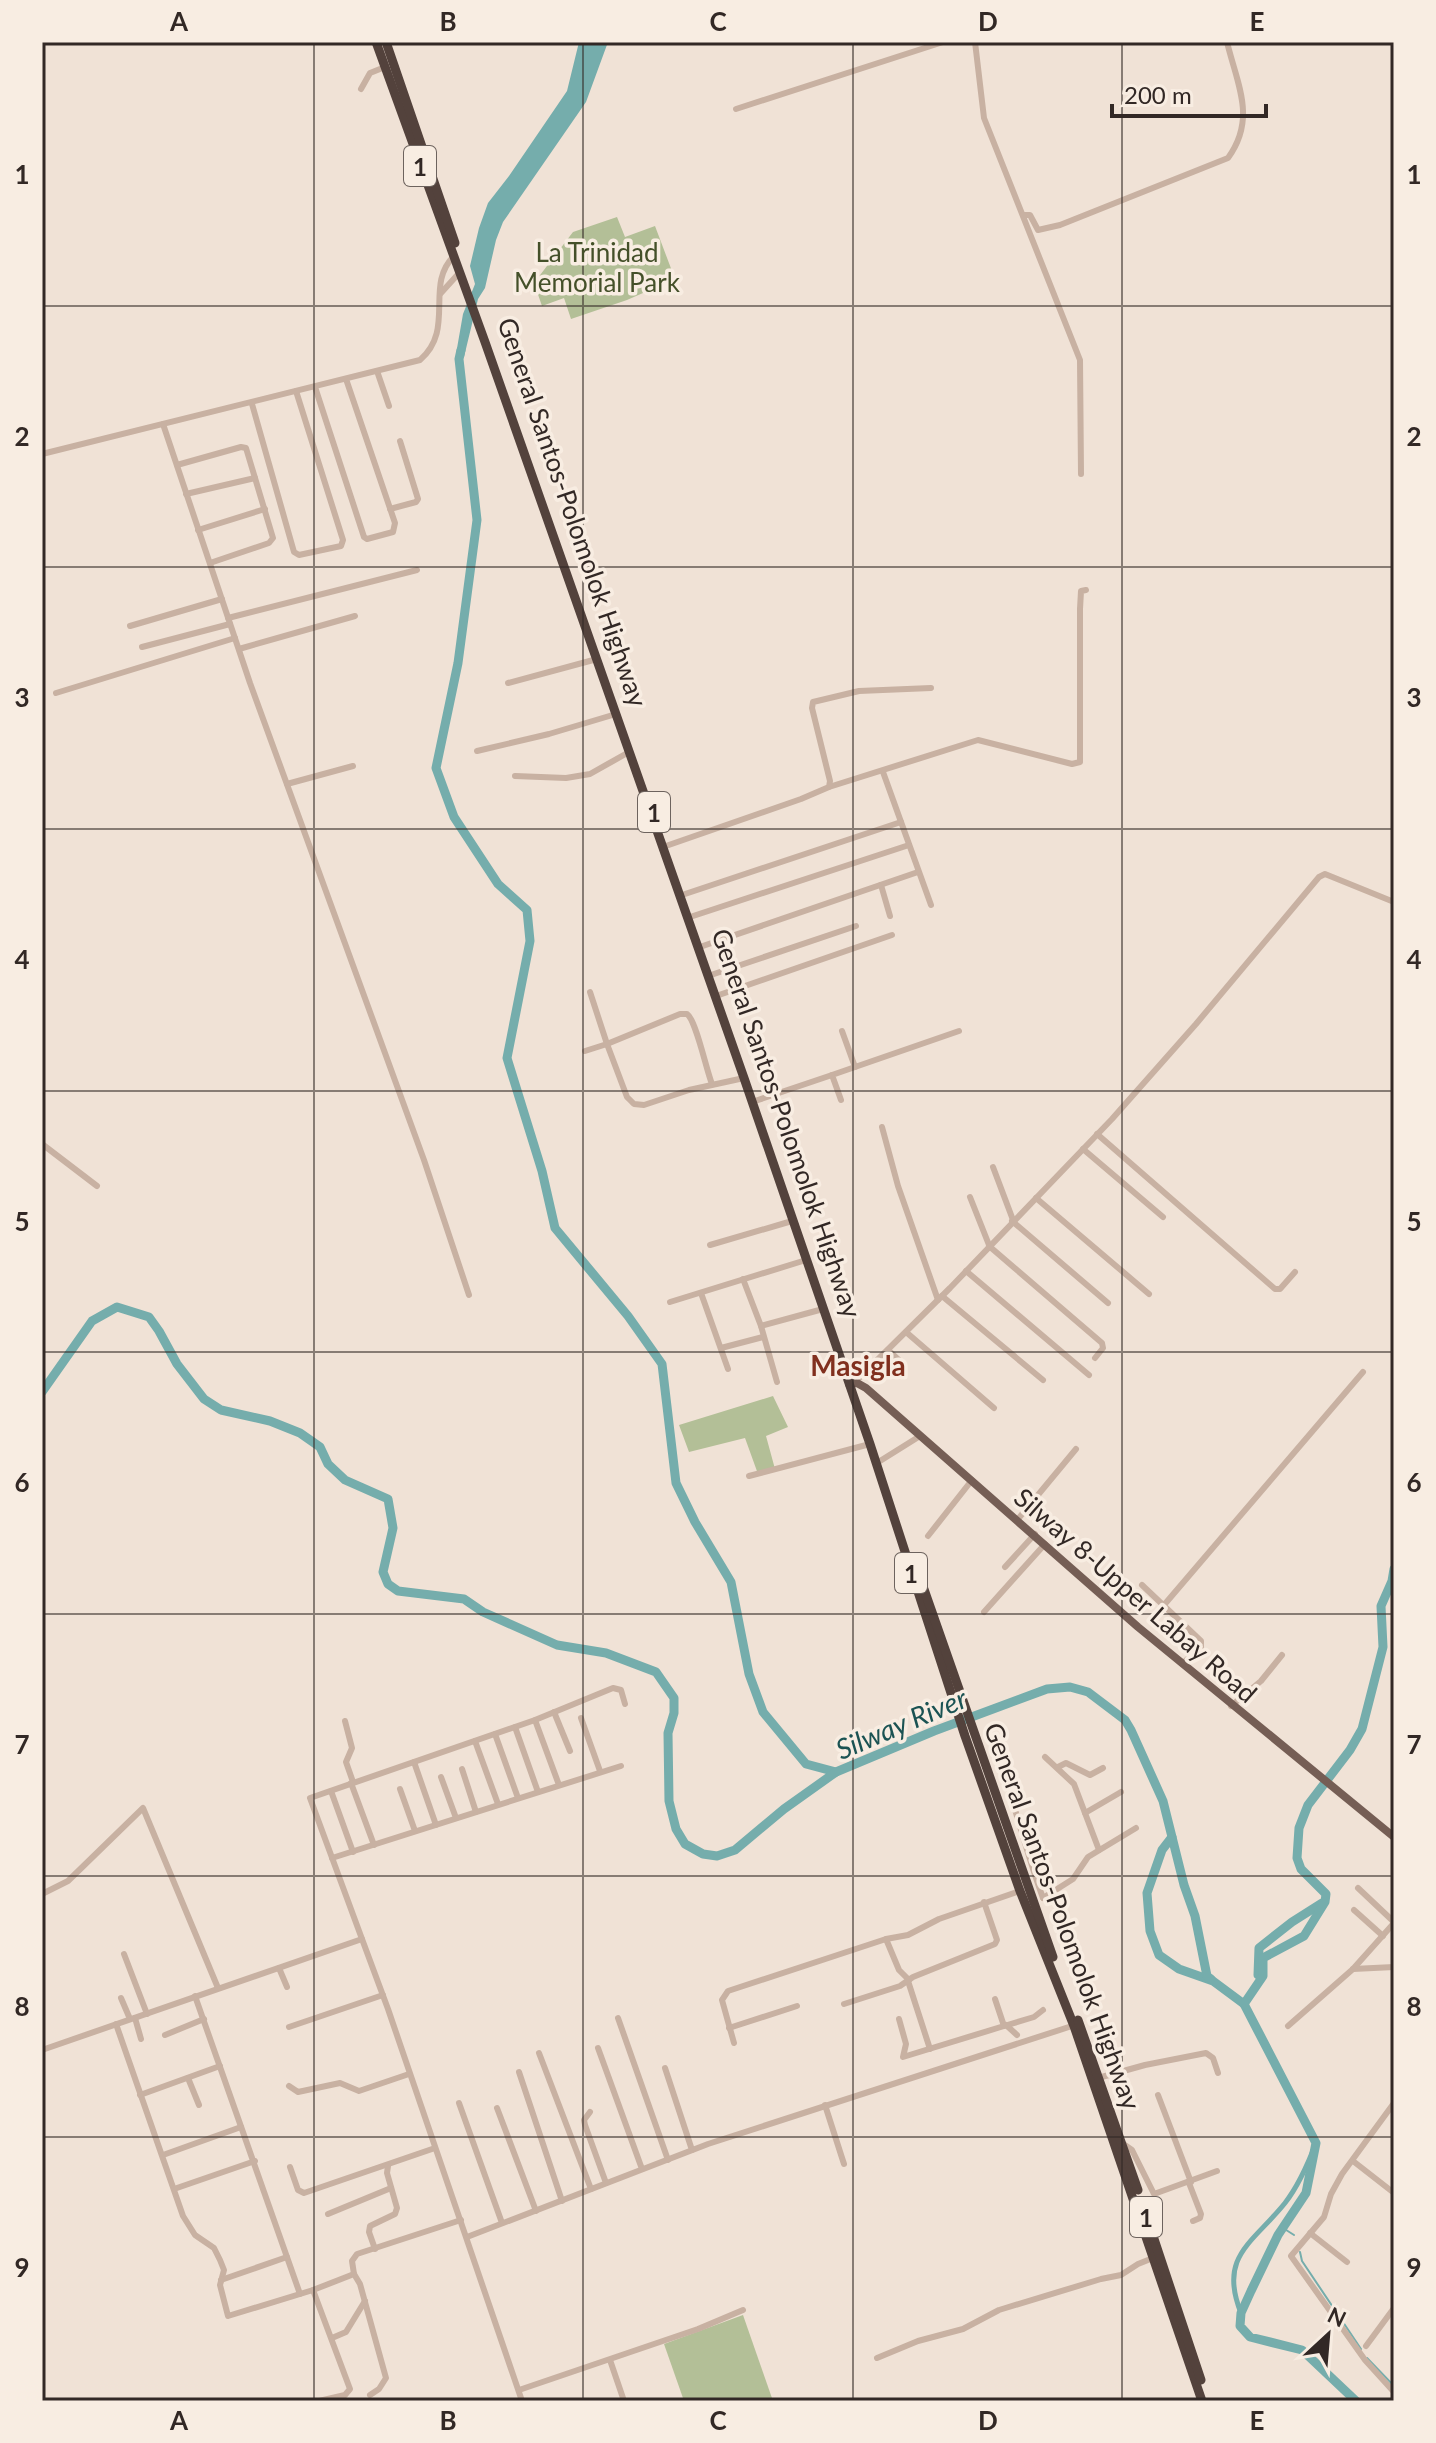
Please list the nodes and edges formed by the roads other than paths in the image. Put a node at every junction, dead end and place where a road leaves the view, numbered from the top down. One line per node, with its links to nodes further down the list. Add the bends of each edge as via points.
1 (376, 42): 6 (highway, 1)
2 (386, 42): 12 (highway, 1)
3 (943, 42): 8 (street)
4 (975, 42): 9 (street, via 984,118)
5 (1227, 42): 9 (street, via 1245,105 1228,158 1060,225 1038,230 1030,215)
6 (385, 67): 7 (street, via 370,73); 10 (highway, 1)
7 (361, 89)
8 (736, 109)
9 (1023, 215): 25 (street, via 1080,360)
10 (454, 256): 11 (highway, 1); 13 (street, via 443,272)
11 (460, 272): 12 (highway, 1); 13 (street)
12 (467, 285): 14 (highway, 1)
13 (441, 293): 15 (street, via 440,328 430,352 415,362)
14 (480, 322): 41 (highway, 1); 55 (highway, General Santos-Polomolok Highway / 1)
15 (377, 371): 16 (street); 20 (street)
16 (346, 379): 17 (street); 29 (street)
17 (315, 387): 18 (street); 29 (street, via 365,538 393,532)
18 (296, 391): 19 (street); 19 (street, via 341,546 294,552)
19 (252, 404): 21 (street)
20 (389, 406)
21 (163, 424): 23 (street); 24 (street)
22 (400, 441): 29 (street, via 418,499)
23 (42, 454)
24 (177, 465): 26 (street, via 243,447); 27 (street)
25 (1081, 474)
26 (255, 478): 27 (street); 28 (street)
27 (186, 494): 30 (street)
28 (265, 509): 30 (street); 31 (street, via 271,542)
29 (390, 509)
30 (198, 530): 31 (street)
31 (210, 563): 34 (street)
32 (417, 570): 36 (street)
33 (1086, 590): 49 (street, via 1081,591 1080,609 1080,762 982,740)
34 (222, 599): 36 (street); 37 (street)
35 (355, 616): 40 (street)
36 (229, 621): 38 (street); 39 (street)
37 (130, 626)
38 (235, 638): 40 (street); 44 (street)
39 (142, 647)
40 (239, 649): 51 (street)
41 (597, 659): 42 (street); 45 (highway, 1)
42 (508, 683)
43 (931, 688): 52 (street, via 859,691 813,702)
44 (56, 693)
45 (616, 714): 46 (street); 47 (highway, 1)
46 (477, 751)
47 (629, 752): 50 (street, via 590,774); 55 (highway, 1)
48 (353, 766): 51 (street)
49 (883, 772): 52 (street); 53 (street)
50 (515, 776)
51 (287, 784): 98 (street)
52 (829, 787): 55 (street)
53 (901, 822): 54 (street); 58 (street)
54 (909, 845): 56 (street); 62 (street)
55 (664, 847): 58 (highway, 1)
56 (918, 872): 57 (street); 60 (street)
57 (881, 885): 61 (street); 65 (street)
58 (681, 895): 62 (highway, 1)
59 (1394, 902): 80 (street, via 1325,874 1319,877)
60 (931, 905)
61 (890, 916)
62 (689, 918): 65 (highway, 1)
63 (856, 926): 66 (street)
64 (892, 935): 68 (street)
65 (699, 948): 66 (highway, 1)
66 (709, 976): 68 (highway, General Santos-Polomolok Highway / 1); 75 (highway, 1)
67 (590, 992): 71 (street)
68 (719, 995): 78 (highway, General Santos-Polomolok Highway / 1)
69 (842, 1031): 73 (street)
70 (959, 1031): 73 (street)
71 (607, 1044): 72 (street); 76 (street, via 634,1104); 76 (street, via 687,1014 695,1023)
72 (585, 1051)
73 (855, 1067): 74 (street)
74 (832, 1075): 77 (street); 78 (street)
75 (744, 1078): 76 (street); 88 (highway, 1)
76 (712, 1084)
77 (841, 1100)
78 (755, 1101): 115 (highway, General Santos-Polomolok Highway / 1)
79 (882, 1127): 99 (street)
80 (1097, 1134): 82 (street); 94 (street, via 1275,1289)
81 (42, 1144): 84 (street)
82 (1083, 1149): 86 (street); 87 (street)
83 (993, 1167): 89 (street)
84 (97, 1186)
85 (970, 1197): 91 (street)
86 (1036, 1198): 89 (street); 97 (street)
87 (1163, 1217)
88 (792, 1221): 90 (street); 92 (highway, 1)
89 (1012, 1221): 91 (street); 101 (street)
90 (710, 1245)
91 (989, 1246): 93 (street); 108 (street, via 1102,1343)
92 (806, 1260): 95 (street); 102 (highway, 1)
93 (966, 1271): 99 (street); 111 (street)
94 (1295, 1272)
95 (743, 1279): 96 (street); 103 (street)
96 (701, 1293): 100 (street); 106 (street)
97 (1149, 1294)
98 (469, 1295)
99 (940, 1298): 104 (street); 113 (street)
100 (670, 1302)
101 (1108, 1303)
102 (823, 1309): 103 (street); 115 (highway, 1)
103 (761, 1326): 105 (street)
104 (906, 1332): 107 (street); 116 (street)
105 (763, 1337): 106 (street); 114 (street)
106 (721, 1348): 109 (street)
107 (888, 1350): 112 (street, via 901,1362 897,1370); 115 (street)
108 (1095, 1358)
109 (728, 1369)
110 (1363, 1372): 129 (street)
111 (1089, 1375)
112 (903, 1376)
113 (1043, 1380)
114 (777, 1382)
115 (851, 1384): 117 (main road, Silway 8-Upper Labay Road, via 866,1388); 118 (highway, 1); 120 (highway, General Santos-Polomolok Highway / 1)
116 (994, 1408)
117 (920, 1436): 120 (street); 122 (main road, Silway 8-Upper Labay Road)
118 (870, 1444): 121 (street); 133 (highway, 1)
119 (1076, 1449): 123 (street)
120 (880, 1461): 133 (highway, General Santos-Polomolok Highway / 1)
121 (749, 1476)
122 (972, 1480): 123 (main road, Silway 8-Upper Labay Road); 125 (street)
123 (1018, 1519): 124 (main road, Silway 8-Upper Labay Road)
124 (1035, 1534): 126 (main road, Silway 8-Upper Labay Road); 127 (street)
125 (928, 1536)
126 (1045, 1544): 130 (street); 132 (main road, Silway 8-Upper Labay Road)
127 (1005, 1567)
128 (1142, 1585): 129 (street)
129 (1164, 1605): 132 (street, via 1201,1641)
130 (984, 1612)
131 (1282, 1655): 135 (street)
132 (1182, 1664): 135 (main road, Silway 8-Upper Labay Road)
133 (957, 1701): 142 (highway, 1)
134 (625, 1704): 136 (street, via 617,1688)
135 (1231, 1706): 168 (main road, Silway 8-Upper Labay Road)
136 (554, 1712): 138 (street); 145 (street)
137 (581, 1718): 152 (street)
138 (535, 1720): 140 (street); 155 (street)
139 (345, 1721): 154 (street)
140 (515, 1727): 141 (street); 158 (street)
141 (495, 1734): 144 (street); 160 (street)
142 (969, 1735): 174 (highway, 1); 178 (highway, General Santos-Polomolok Highway / 1)
143 (992, 1739): 176 (street)
144 (475, 1741): 147 (street); 161 (street)
145 (570, 1751)
146 (1045, 1757): 149 (street)
147 (414, 1762): 154 (street); 165 (street)
148 (621, 1766): 152 (street)
149 (1058, 1767): 150 (street, via 1066,1763 1090,1775); 163 (street, via 1074,1784)
150 (1103, 1768)
151 (462, 1769): 162 (street)
152 (600, 1771): 155 (street)
153 (441, 1777): 164 (street)
154 (352, 1783): 157 (street); 169 (street)
155 (559, 1785): 158 (street)
156 (400, 1789): 167 (street)
157 (331, 1791): 171 (street); 172 (street, via 310,1798)
158 (538, 1792): 160 (street)
159 (1121, 1792): 163 (street)
160 (518, 1798): 161 (street)
161 (498, 1804): 162 (street)
162 (476, 1812): 164 (street)
163 (1085, 1813): 170 (street)
164 (456, 1818): 165 (street)
165 (436, 1825): 167 (street)
166 (1136, 1828): 170 (street)
167 (415, 1831): 169 (street)
168 (1394, 1837)
169 (374, 1845): 171 (street)
170 (1099, 1850): 176 (street, via 1073,1879)
171 (353, 1852): 172 (street)
172 (332, 1858): 182 (street)
173 (1358, 1888): 180 (street)
174 (1020, 1891): 177 (street); 205 (highway, 1)
175 (42, 1894): 190 (street, via 68,1881 143,1808)
176 (1043, 1898): 178 (street)
177 (984, 1902): 183 (street, via 908,1935); 188 (street, via 995,1944)
178 (1033, 1903): 205 (highway, General Santos-Polomolok Highway / 1)
179 (1354, 1910): 181 (street)
180 (1394, 1923): 181 (street)
181 (1383, 1936): 187 (street)
182 (362, 1939): 186 (street); 191 (street)
183 (886, 1939): 188 (street); 208 (street, via 728,1991 722,2000)
184 (124, 1954): 198 (street)
185 (1394, 1967): 187 (street)
186 (279, 1968): 189 (street); 190 (street)
187 (1353, 1969): 206 (street)
188 (909, 1980): 195 (street); 214 (street)
189 (287, 1987)
190 (218, 1988): 192 (street)
191 (383, 1995): 207 (street); 221 (street)
192 (195, 1996): 198 (street); 201 (street)
193 (121, 1998): 200 (street)
194 (995, 1999): 204 (street)
195 (844, 2004)
196 (797, 2006): 208 (street)
197 (1043, 2010): 204 (street)
198 (147, 2014): 200 (street)
199 (618, 2018): 238 (street)
200 (132, 2019): 203 (street); 211 (street)
201 (204, 2019): 209 (street); 217 (street)
202 (899, 2019): 214 (street, via 907,2048 901,2058)
203 (116, 2024): 215 (street); 225 (street)
204 (1005, 2025): 210 (street); 214 (street)
205 (1076, 2025): 223 (highway, General Santos-Polomolok Highway / 1); 230 (street); 262 (highway, 1)
206 (1288, 2026)
207 (289, 2027)
208 (729, 2028): 212 (street)
209 (165, 2035)
210 (1017, 2035)
211 (141, 2039)
212 (734, 2043)
213 (598, 2048): 244 (street)
214 (930, 2049)
215 (42, 2050)
216 (539, 2053): 250 (street)
217 (220, 2066): 222 (street); 233 (street)
218 (665, 2068): 236 (street)
219 (519, 2072): 252 (street)
220 (1218, 2073): 223 (street, via 1206,2053)
221 (409, 2074): 224 (street, via 359,2091 340,2083 298,2092); 235 (street)
222 (188, 2078): 225 (street); 229 (street)
223 (1098, 2078): 234 (highway, General Santos-Polomolok Highway / 1)
224 (289, 2086)
225 (140, 2095): 237 (street)
226 (1158, 2095): 247 (street)
227 (459, 2103): 257 (street)
228 (1394, 2103): 240 (street)
229 (199, 2105)
230 (825, 2105): 236 (street); 241 (street)
231 (497, 2108): 253 (street)
232 (590, 2112): 246 (street, via 585,2125)
233 (241, 2127): 237 (street); 239 (street)
234 (1122, 2143): 247 (street, via 1132,2150 1154,2194); 281 (highway, General Santos-Polomolok Highway / 1)
235 (435, 2148): 242 (street); 255 (street)
236 (692, 2150): 238 (street)
237 (163, 2155): 249 (street)
238 (668, 2160): 244 (street)
239 (255, 2161): 249 (street); 261 (street)
240 (1353, 2161): 251 (street); 258 (street)
241 (844, 2164)
242 (388, 2166): 243 (street, via 304,2193); 248 (street)
243 (290, 2167)
244 (642, 2169): 246 (street)
245 (1217, 2171): 247 (street)
246 (606, 2183): 250 (street)
247 (1190, 2183): 256 (street, via 1201,2214)
248 (391, 2188): 254 (street); 260 (street, via 396,2211 369,2228)
249 (174, 2189): 265 (street, via 189,2227 216,2251 224,2270)
250 (591, 2189): 252 (street)
251 (1394, 2193)
252 (562, 2201): 253 (street)
253 (536, 2211): 257 (street)
254 (328, 2214)
255 (461, 2220): 259 (street); 260 (street)
256 (1193, 2221)
257 (502, 2223): 259 (street)
258 (1310, 2233): 263 (street); 276 (street, via 1292,2259)
259 (467, 2237): 275 (street)
260 (375, 2249): 264 (street, via 354,2257)
261 (287, 2257): 265 (street); 267 (street)
262 (1153, 2258): 273 (street, via 1121,2275 999,2310 963,2329); 281 (highway, 1)
263 (1347, 2262)
264 (354, 2274): 266 (street); 268 (street)
265 (221, 2280): 267 (street, via 228,2316)
266 (313, 2290): 267 (street); 271 (street)
267 (300, 2294)
268 (365, 2301): 271 (street, via 346,2332); 277 (street, via 386,2378)
269 (1394, 2308): 272 (street)
270 (743, 2310): 274 (street)
271 (332, 2338): 278 (street, via 350,2389)
272 (1366, 2346)
273 (877, 2358)
274 (610, 2360): 275 (street); 280 (street)
275 (519, 2390): 279 (street)
276 (1394, 2392)
277 (370, 2395)
278 (319, 2401)
279 (522, 2401)
280 (624, 2401)
281 (1205, 2401)

